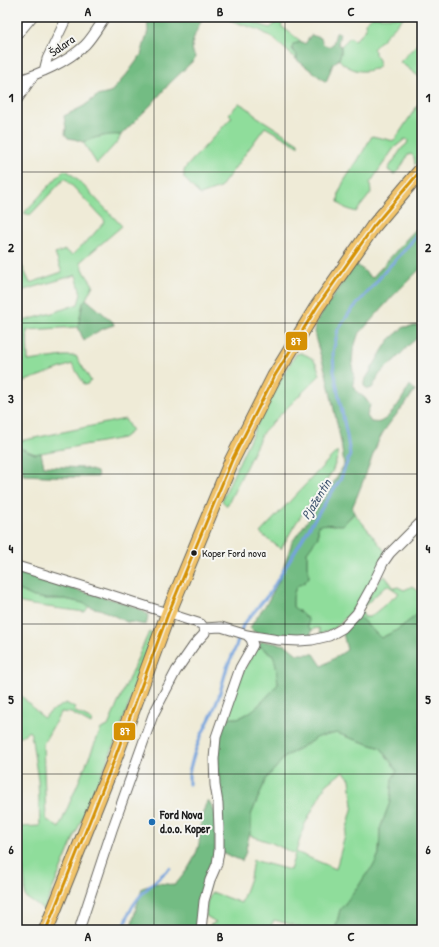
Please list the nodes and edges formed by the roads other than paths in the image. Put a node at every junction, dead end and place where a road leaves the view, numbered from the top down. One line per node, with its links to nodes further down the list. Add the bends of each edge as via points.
1 (32, 17): 4 (street)
2 (67, 17): 5 (street, Šalara, via 46,59)
3 (105, 17): 5 (street, Šalara, via 86,44 67,59)
4 (17, 34)
5 (44, 71): 6 (street, Šalara)
6 (34, 75): 7 (street, Šalara); 8 (street)
7 (17, 82)
8 (17, 100)
9 (422, 169): 12 (main road, via 373,227 317,307 274,377 232,460)
10 (422, 521): 14 (street, via 390,553 357,613 343,628 328,636 299,641)
11 (17, 566): 12 (street)
12 (168, 614): 13 (street, via 201,624); 15 (main road, via 113,763)
13 (204, 628): 14 (street, via 221,627); 16 (street, via 205,633 176,671 153,715)
14 (247, 635): 17 (street, via 252,645 240,668 216,737 214,759 220,828 219,851 204,901)
15 (46, 930)
16 (79, 930)
17 (201, 930)

